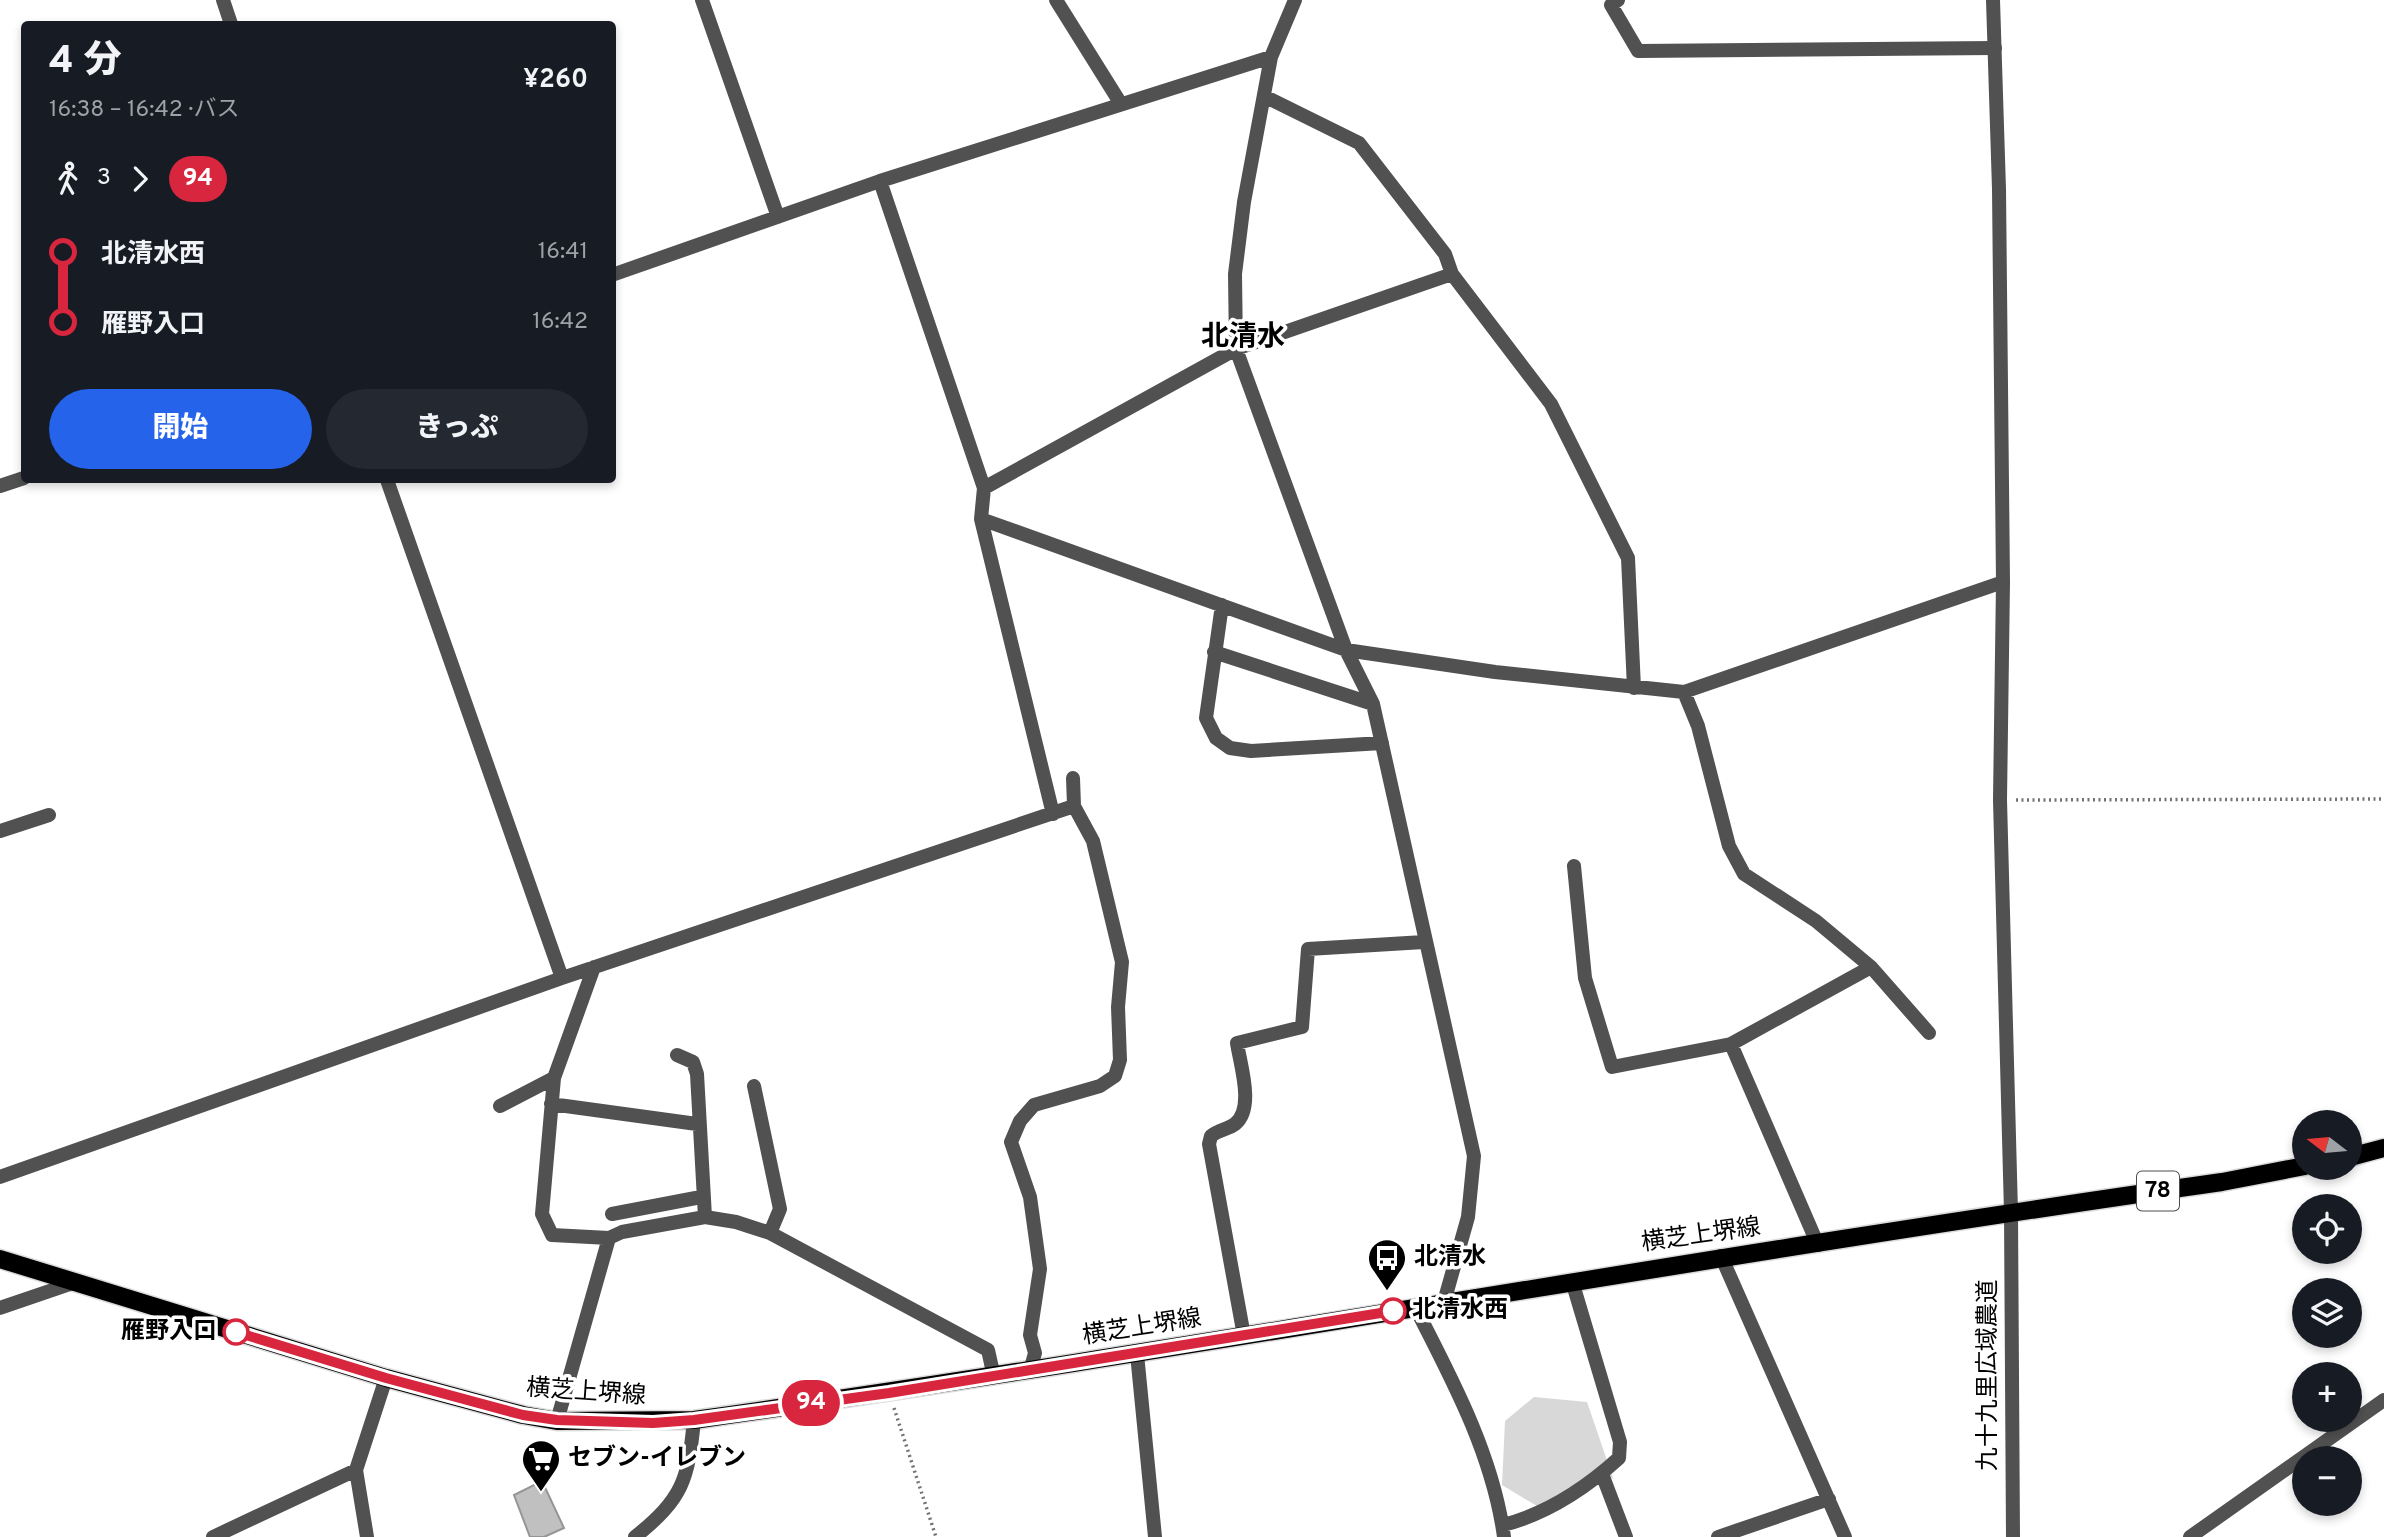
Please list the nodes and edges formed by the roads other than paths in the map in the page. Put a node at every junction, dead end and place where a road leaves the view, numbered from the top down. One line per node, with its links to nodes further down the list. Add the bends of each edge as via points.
1 (223, 0): 7 (street)
2 (702, 0): 13 (street)
3 (1056, 0): 11 (street)
4 (1295, 0): 9 (street)
5 (1618, 0): 8 (street, via 1611,5 1638,51)
6 (1993, 0): 8 (street, 九十九里広域農道)
7 (230, 21)
8 (1994, 48): 22 (street, 九十九里広域農道)
9 (1271, 57): 10 (street); 11 (street)
10 (1264, 96): 15 (street, via 1359,144 1445,254); 16 (street, via 1235,274)
11 (1121, 104): 12 (street)
12 (880, 181): 13 (street); 20 (street)
13 (778, 217): 14 (street)
14 (616, 274)
15 (1452, 274): 16 (street); 26 (street, via 1551,404 1628,558)
16 (1236, 349): 20 (street); 24 (street)
17 (21, 479): 19 (street)
18 (388, 483): 39 (street)
19 (0, 486)
20 (984, 488): 21 (street)
21 (981, 519): 23 (street); 32 (street)
22 (2003, 582): 27 (street); 53 (street, 九十九里広域農道, via 2000,800)
23 (1222, 605): 24 (street); 25 (street)
24 (1346, 650): 26 (street); 28 (street)
25 (1214, 652): 28 (street); 29 (street, via 1206,718 1216,738 1230,748 1251,751)
26 (1634, 688): 27 (street)
27 (1684, 692): 38 (street, via 1698,726 1729,846 1744,874 1816,921)
28 (1373, 704): 29 (street)
29 (1382, 743): 36 (street)
30 (1073, 778): 31 (street)
31 (1073, 806): 32 (street); 68 (street, via 1093,841 1122,962 1120,1060 1115,1076 1100,1086 1034,1105 1011,1142 1030,1197 1040,1269 1030,1335 1035,1353)
32 (1053, 814): 37 (street)
33 (49, 815): 34 (street)
34 (0, 831)
35 (1574, 866): 41 (street, via 1585,978 1612,1067)
36 (1424, 942): 63 (street, via 1474,1156 1468,1217); 66 (street, via 1308,949 1302,1027 1237,1043 1245,1102 1241,1117 1211,1136 1209,1144)
37 (594, 967): 39 (street); 43 (street)
38 (1871, 967): 40 (street); 41 (street)
39 (562, 978): 51 (street)
40 (1929, 1033)
41 (1731, 1044): 58 (street)
42 (677, 1055): 47 (street, via 693,1062 697,1074)
43 (554, 1078): 45 (street); 46 (street)
44 (754, 1086): 56 (street, via 780,1209)
45 (551, 1104): 47 (street); 57 (street, via 542,1214 545,1226 552,1235)
46 (500, 1106)
47 (697, 1124): 52 (street)
48 (2384, 1148): 49 (main road)
49 (2362, 1154)
50 (2292, 1169): 53 (main road, 横芝上堺線 / 78)
51 (0, 1177)
52 (701, 1197): 54 (street); 55 (street)
53 (2011, 1212): 58 (main road, 横芝上堺線 / 78); 85 (street, 九十九里広域農道)
54 (612, 1214)
55 (705, 1217): 56 (street); 57 (street)
56 (770, 1233): 69 (street, via 988,1350)
57 (609, 1238): 72 (street)
58 (1818, 1245): 59 (main road, 横芝上堺線 / 78)
59 (1721, 1256): 61 (main road, 横芝上堺線 / 78); 76 (street)
60 (0, 1259): 62 (main road, 横芝上堺線 / 78)
61 (1572, 1281): 63 (main road, 横芝上堺線 / 78); 75 (street, via 1620,1442 1619,1458)
62 (76, 1282): 65 (street); 70 (main road, 横芝上堺線 / 78)
63 (1444, 1301): 64 (main road, 横芝上堺線 / 78)
64 (1415, 1307): 66 (main road, 横芝上堺線 / 78); 77 (street, via 1484,1457)
65 (0, 1308)
66 (1244, 1336): 67 (main road, 横芝上堺線 / 78)
67 (1137, 1354): 68 (main road, 横芝上堺線 / 78); 81 (street)
68 (1030, 1371): 69 (main road, 横芝上堺線 / 78)
69 (994, 1377): 73 (main road, 横芝上堺線 / 78)
70 (386, 1378): 72 (main road, 横芝上堺線 / 78, via 473,1403); 74 (street)
71 (2384, 1400): 86 (street)
72 (557, 1420): 73 (main road, 横芝上堺線 / 78)
73 (694, 1420): 80 (street, via 685,1479 675,1501)
74 (356, 1470): 78 (street); 79 (street)
75 (1602, 1474): 77 (street); 82 (street)
76 (1829, 1499): 83 (street); 84 (street)
77 (1504, 1531)
78 (213, 1537)
79 (367, 1537)
80 (635, 1537)
81 (1155, 1537)
82 (1626, 1537)
83 (1717, 1537)
84 (1845, 1537)
85 (2013, 1537)
86 (2190, 1537)

